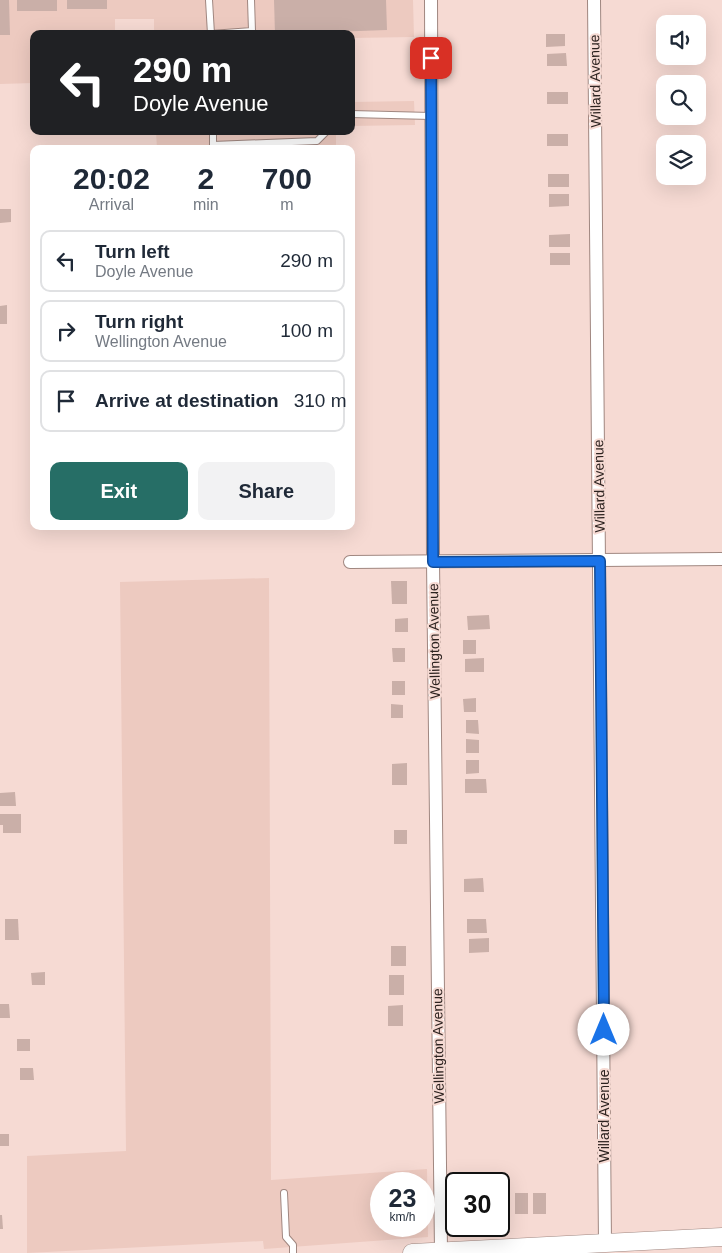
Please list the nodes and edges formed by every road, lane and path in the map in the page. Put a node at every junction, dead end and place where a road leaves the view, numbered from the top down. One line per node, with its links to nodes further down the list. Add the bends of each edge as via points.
1 (209, 0): 5 (lane)
2 (250, 0): 6 (lane)
3 (430, 0): 8 (street, Wellington Avenue)
4 (594, 0): 12 (street, Willard Avenue)
5 (211, 30)
6 (252, 30)
7 (355, 114): 8 (lane)
8 (431, 116): 14 (street, Wellington Avenue)
9 (323, 135): 10 (lane, via 317,141)
10 (213, 145)
11 (722, 559): 12 (street)
12 (600, 561): 14 (street); 17 (street, Willard Avenue)
13 (350, 562): 14 (street)
14 (433, 562): 19 (street, Wellington Avenue)
15 (284, 1193): 21 (lane, via 286,1237 293,1245)
16 (722, 1237): 17 (street)
17 (604, 1248): 18 (street)
18 (545, 1249): 20 (street)
19 (441, 1251): 20 (street); 22 (street)
20 (488, 1251)
21 (293, 1253)
22 (412, 1253)

